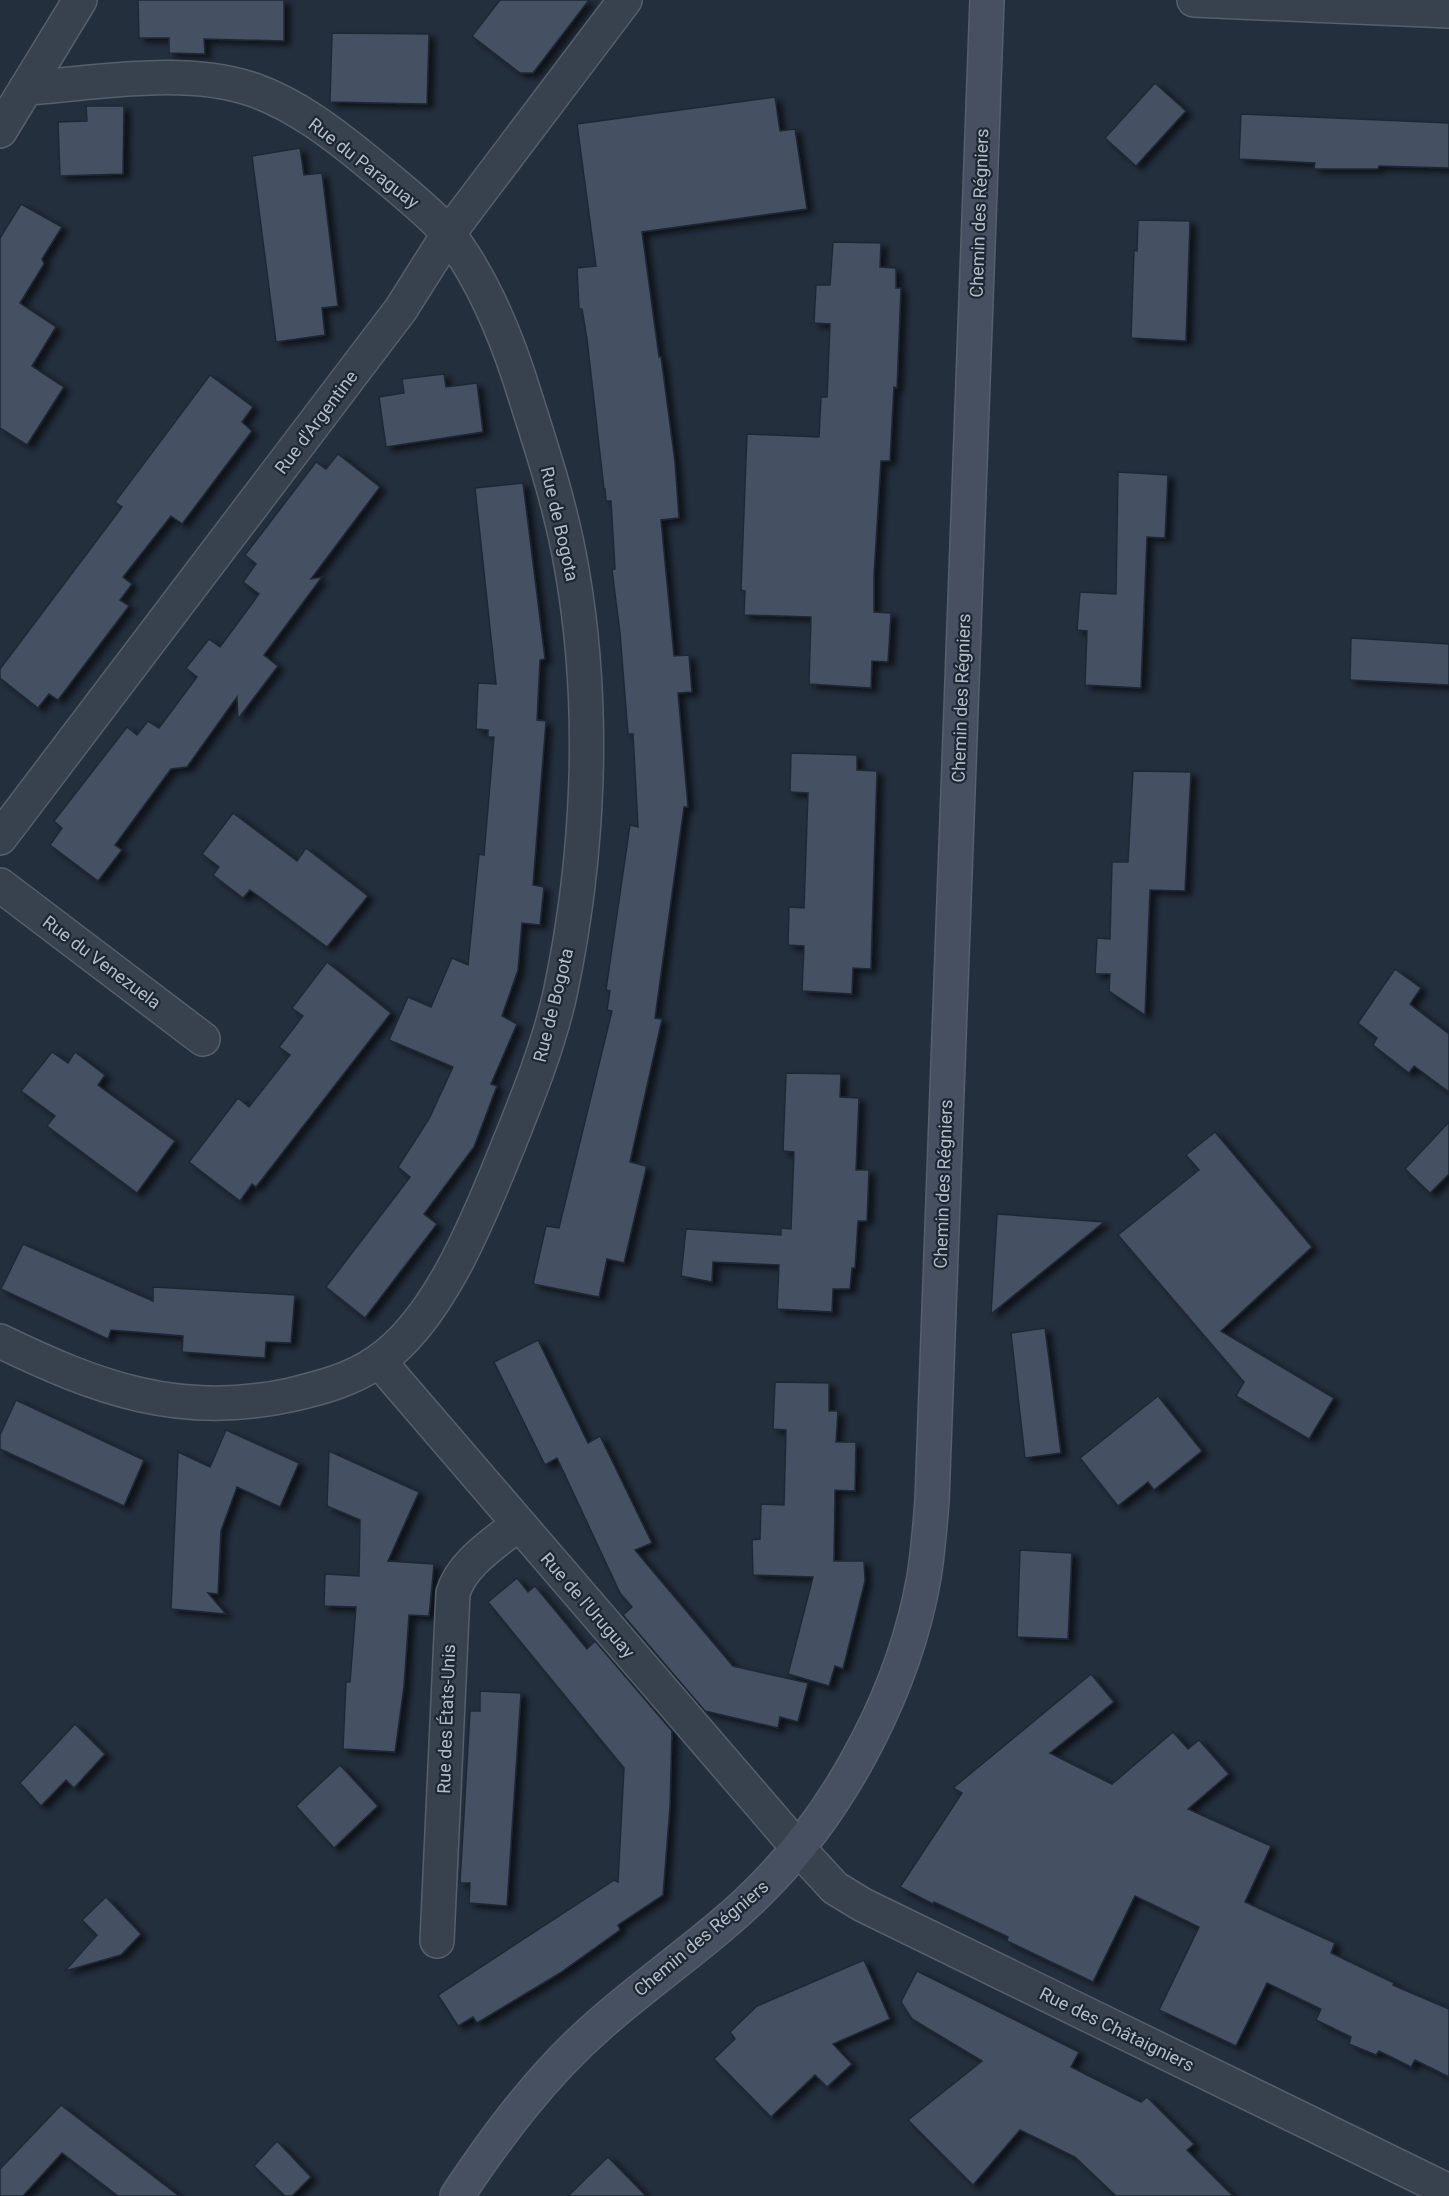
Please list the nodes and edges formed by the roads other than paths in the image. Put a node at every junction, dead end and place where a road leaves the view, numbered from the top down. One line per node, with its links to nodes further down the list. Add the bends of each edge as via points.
1 (80, 0): 6 (street)
2 (625, 0): 8 (street, Rue d'Argentine)
3 (987, 0): 15 (main road, Chemin des Régniers, via 928,1544 915,1613 886,1701 853,1766)
4 (1194, 0): 5 (street)
5 (1449, 11)
6 (26, 88): 7 (street); 8 (street, Rue du Paraguay, via 170,78 234,84 258,92 306,117 347,145)
7 (0, 131)
8 (448, 232): 9 (street, Rue d'Argentine, via 401,309); 13 (street, Rue de Bogota, via 485,293 513,355 561,516 582,652 584,802 566,963 552,1027 530,1092 479,1215 446,1280 417,1323)
9 (0, 838)
10 (0, 885): 11 (street, Rue du Venezuela)
11 (203, 1039)
12 (0, 1341): 13 (street, Rue de Bogota, via 57,1369 105,1386 202,1403 268,1400 318,1389)
13 (379, 1361): 14 (street, Rue de l'Uruguay)
14 (518, 1524): 15 (street, Rue de l'Uruguay); 16 (street, Rue des États-Unis, via 465,1569 453,1593)
15 (798, 1848): 17 (street, Rue des Châtaigniers, via 849,1898); 18 (main road, Chemin des Régniers, via 740,1909 574,2048 520,2108)
16 (437, 1941)
17 (1449, 2191)
18 (458, 2196)

